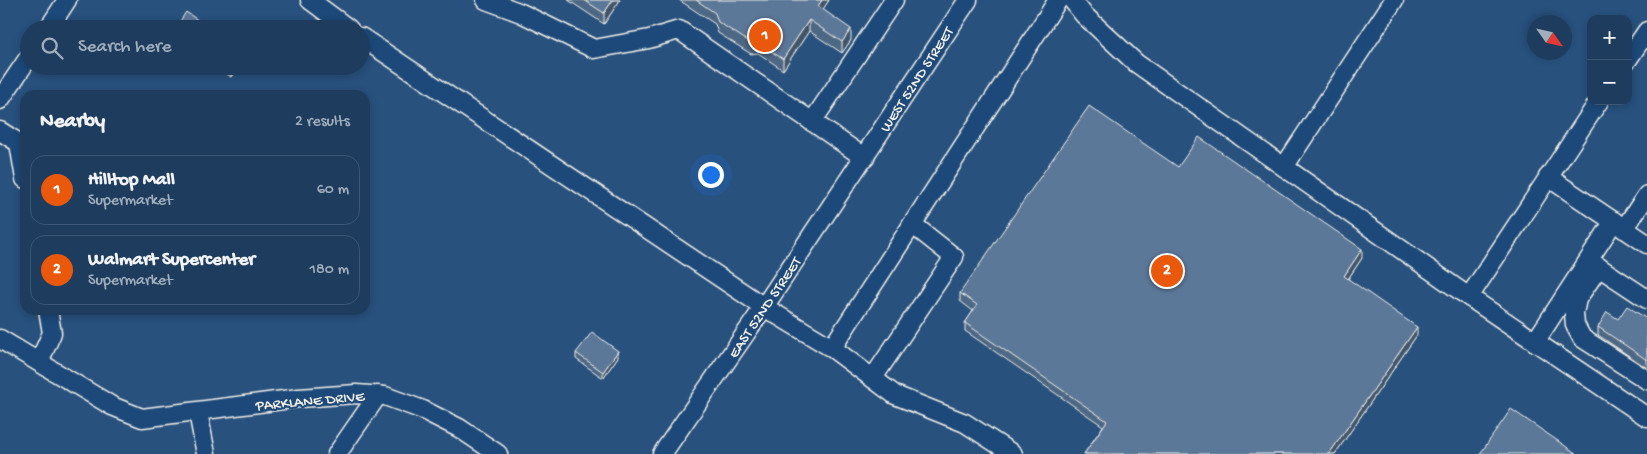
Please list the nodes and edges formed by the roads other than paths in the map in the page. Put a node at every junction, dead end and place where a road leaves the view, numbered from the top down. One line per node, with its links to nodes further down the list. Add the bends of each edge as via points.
1 (67, 0): 9 (street)
2 (310, 0): 10 (street)
3 (486, 0): 17 (street, via 521,13 594,49 679,30)
4 (894, 0): 17 (street)
5 (968, 0): 20 (street, WEST 52ND STREET)
6 (1058, 0): 24 (street)
7 (1072, 0): 21 (street, via 1136,62)
8 (1394, 0): 21 (street)
9 (54, 20)
10 (337, 20)
11 (1647, 31): 13 (street)
12 (370, 43): 30 (street)
13 (1632, 53)
14 (20, 70): 15 (street)
15 (0, 100)
16 (1596, 105): 22 (street)
17 (812, 122): 20 (street)
18 (0, 131): 19 (street, via 19,143)
19 (20, 149)
20 (865, 158): 30 (street, EAST 52ND STREET)
21 (1284, 167): 28 (street)
22 (1548, 177): 25 (street); 28 (street)
23 (1647, 195): 25 (street)
24 (912, 224): 34 (street); 36 (street, via 954,257)
25 (1619, 225): 26 (street); 27 (street)
26 (1647, 244)
27 (1594, 263): 29 (street); 33 (street); 37 (street, via 1577,299 1575,325 1582,338)
28 (1469, 297): 33 (street)
29 (1647, 299)
30 (764, 307): 34 (street); 44 (street, EAST 52ND STREET)
31 (49, 315): 35 (street, via 52,333)
32 (0, 339): 35 (street, PARKLANE DRIVE)
33 (1535, 342): 40 (street)
34 (832, 348): 36 (street)
35 (39, 362): 39 (street, PARKLANE DRIVE, via 112,406 142,418)
36 (873, 378): 45 (street, via 895,394 965,423)
37 (1647, 380)
38 (378, 395): 39 (street, PARKLANE DRIVE, via 300,398); 42 (street); 43 (street, PARKLANE DRIVE, via 423,410 459,428)
39 (198, 412): 41 (street)
40 (1647, 417)
41 (206, 454)
42 (337, 454)
43 (498, 454)
44 (662, 454)
45 (1013, 454)

